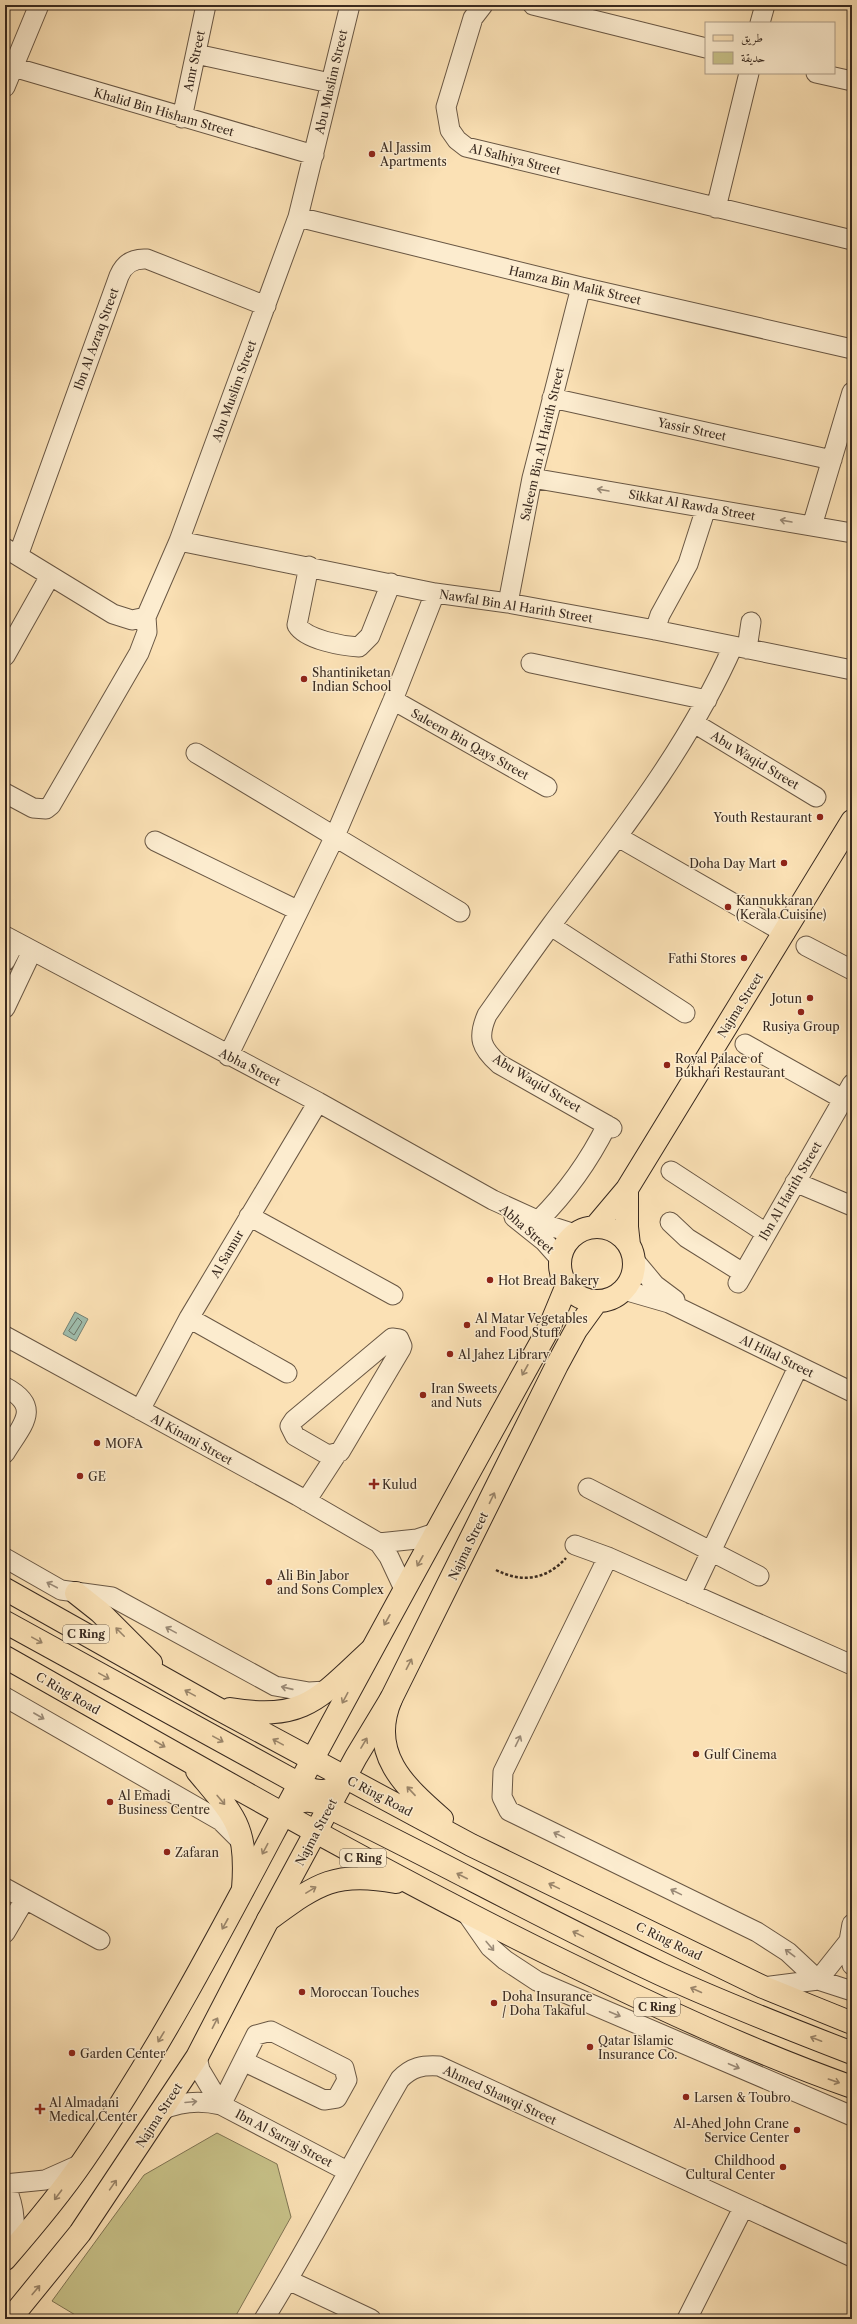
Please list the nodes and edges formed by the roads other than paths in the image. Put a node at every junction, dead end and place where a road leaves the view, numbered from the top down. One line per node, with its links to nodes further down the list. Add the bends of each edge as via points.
1 (39, 5): 10 (street)
2 (206, 5): 9 (street, Amr Street)
3 (350, 5): 14 (street, Abu Muslim Street)
4 (483, 5): 18 (street, Al Salhiya Street, via 473,18 446,107 450,130 457,140 466,147)
5 (533, 5): 8 (street)
6 (765, 5): 7 (street)
7 (760, 22)
8 (705, 48)
9 (196, 54): 14 (street); 16 (street, Amr Street)
10 (13, 67): 15 (street); 16 (street, Khalid Bin Hisham Street)
11 (749, 74): 18 (street)
12 (820, 74): 13 (street)
13 (852, 81)
14 (330, 83): 17 (street, Abu Muslim Street)
15 (5, 87)
16 (182, 118): 17 (street, Khalid Bin Hisham Street)
17 (314, 155): 19 (street, Abu Muslim Street)
18 (716, 208): 20 (street, Al Salhiya Street)
19 (298, 218): 21 (street, Hamza Bin Malik Street); 22 (street, Abu Muslim Street)
20 (852, 240)
21 (581, 287): 23 (street, Hamza Bin Malik Street); 25 (street, Saleem Bin Al Harith Street)
22 (266, 306): 31 (street, Abu Muslim Street); 32 (street, Ibn Al Azraq Street, via 147,259 126,265 118,276)
23 (852, 349)
24 (852, 392): 26 (street)
25 (552, 398): 26 (street, Yassir Street); 27 (street, Saleem Bin Al Harith Street)
26 (832, 460): 29 (street)
27 (532, 478): 28 (street, Sikkat Al Rawda Street, one-way to 27); 37 (street, Saleem Bin Al Harith Street)
28 (706, 508): 29 (street, Sikkat Al Rawda Street, one-way to 28); 40 (street, via 688,564)
29 (812, 526): 30 (street, Sikkat Al Rawda Street)
30 (852, 532)
31 (179, 541): 33 (street, Nawfal Bin Al Harith Street); 38 (street, Abu Muslim Street)
32 (12, 552): 34 (street)
33 (308, 566): 35 (street, Nawfal Bin Al Harith Street); 35 (street, via 297,625 303,632 324,641 359,647 370,636)
34 (50, 576): 38 (street, via 123,618 132,620); 42 (street)
35 (391, 583): 36 (street, Nawfal Bin Al Harith Street)
36 (435, 592): 37 (street, Nawfal Bin Al Harith Street); 45 (street)
37 (508, 603): 40 (street, Nawfal Bin Al Harith Street)
38 (146, 617): 50 (street, via 147,632 139,653 51,805 46,809 33,808)
39 (751, 622): 41 (street, Abu Waqid Street)
40 (654, 630): 41 (street, Nawfal Bin Al Harith Street)
41 (740, 648): 44 (street, Nawfal Bin Al Harith Street); 46 (street, Abu Waqid Street)
42 (5, 656)
43 (532, 663): 46 (street)
44 (852, 670)
45 (393, 700): 49 (street, Saleem Bin Qays Street); 53 (street)
46 (707, 700): 47 (street, Abu Waqid Street)
47 (694, 724): 51 (street, Abu Waqid Street); 54 (street, Abu Waqid Street)
48 (196, 753): 53 (street)
49 (547, 787)
50 (5, 793)
51 (816, 797)
52 (852, 821): 59 (main road, Najma Street)
53 (335, 836): 56 (street); 57 (street)
54 (618, 837): 58 (street, Abu Waqid Street); 59 (street)
55 (155, 841): 56 (street)
56 (297, 910): 68 (street)
57 (460, 912)
58 (551, 926): 66 (street); 77 (street, Abu Waqid Street, via 487,1015 481,1029 482,1041 487,1053 499,1064 610,1127 574,1181)
59 (785, 933): 73 (main road, Najma Street)
60 (10, 939): 62 (street, Abha Street); 63 (street)
61 (806, 946): 64 (street)
62 (32, 952): 65 (street); 68 (street, Abha Street)
63 (5, 961)
64 (852, 970)
65 (5, 1008)
66 (685, 1013)
67 (745, 1044): 69 (street, Ibn Al Harith Street)
68 (228, 1056): 70 (street, Abha Street)
69 (848, 1092): 72 (street, Ibn Al Harith Street)
70 (318, 1102): 74 (street, Abha Street); 76 (street, Al Samur)
71 (671, 1171): 80 (street)
72 (795, 1182): 75 (street); 80 (street, Ibn Al Harith Street)
73 (627, 1189): 79 (main road, Najma Street); 81 (main road, via 627,1227)
74 (493, 1200): 77 (street, Abha Street); 82 (street, Abha Street, via 544,1241)
75 (852, 1206)
76 (249, 1216): 85 (street); 87 (street, Al Samur)
77 (539, 1220): 79 (street, Abha Street)
78 (670, 1222): 80 (street, Ibn Al Harith Street, via 740,1278)
79 (585, 1230): 81 (main road, via 614,1231); 82 (main road, via 562,1250)
80 (766, 1233)
81 (632, 1253): 84 (main road, via 633,1277); 88 (street, Al Hilal Street, via 655,1286)
82 (560, 1259): 83 (main road, via 561,1273)
83 (566, 1285): 86 (main road, via 580,1297); 99 (main road, one-way to 99, via 550,1326)
84 (624, 1290): 86 (main road, via 612,1299); 88 (street, Al Hilal Street, via 669,1303)
85 (393, 1295)
86 (597, 1301): 117 (main road, Najma Street, one-way to 86, via 557,1365 576,1330)
87 (190, 1318): 91 (street); 94 (street, Al Samur)
88 (702, 1320): 90 (street, Al Hilal Street)
89 (5, 1336): 94 (street, Al Kinani Street)
90 (798, 1367): 93 (street, Al Hilal Street); 102 (street)
91 (287, 1373)
92 (5, 1387): 95 (street, via 20,1395 27,1407 25,1417)
93 (852, 1392)
94 (140, 1410): 98 (street, Al Kinani Street)
95 (5, 1453)
96 (330, 1454): 96 (street, via 342,1450 401,1349 399,1339 388,1340 291,1423 290,1430 295,1436); 98 (street)
97 (588, 1488): 102 (street)
98 (302, 1499): 100 (street, Al Kinani Street)
99 (435, 1533): 100 (street, via 417,1539); 107 (main road, one-way to 107)
100 (379, 1544): 107 (street, Al Kinani Street, via 390,1557)
101 (575, 1545): 103 (street)
102 (711, 1552): 105 (street); 109 (street)
103 (608, 1557): 109 (street); 140 (street, one-way to 103, via 788,1952 757,1932 509,1811 502,1797 503,1772)
104 (5, 1558): 108 (street, one-way to 104, via 54,1586)
105 (759, 1576)
106 (5, 1589): 114 (main road, C Ring Road / C Ring)
107 (404, 1589): 111 (main road, one-way to 111)
108 (76, 1592): 114 (main road, one-way to 108, via 100,1612); 115 (street, one-way to 108, via 309,1692 275,1686 112,1598)
109 (691, 1594): 113 (street)
110 (5, 1622): 122 (main road, one-way to 122)
111 (370, 1651): 115 (main road); 120 (main road, one-way to 120)
112 (5, 1657): 119 (main road, C Ring Road / C Ring, one-way to 119)
113 (852, 1665)
114 (167, 1680): 118 (main road, C Ring Road / C Ring, one-way to 114)
115 (326, 1691): 118 (main road, via 301,1708 278,1714)
116 (5, 1697): 128 (street, one-way to 128, via 221,1821 236,1834)
117 (391, 1699): 121 (main road, Najma Street, one-way to 117); 127 (main road, one-way to 117, via 414,1795 395,1770 386,1751 384,1730 384,1714)
118 (213, 1706): 120 (main road, C Ring Road / C Ring, one-way to 118)
119 (187, 1760): 124 (main road, C Ring Road / C Ring); 128 (main road, one-way to 128, via 230,1812 240,1831)
120 (313, 1760): 121 (main road, C Ring Road / C Ring); 122 (main road)
121 (345, 1777): 122 (main road, via 338,1786 322,1792); 123 (main road, Najma Street); 127 (main road, C Ring Road / C Ring)
122 (299, 1784): 124 (main road)
123 (329, 1807): 124 (main road, via 305,1800 295,1803); 125 (main road); 126 (main road, Najma Street)
124 (283, 1815): 126 (main road, C Ring Road / C Ring); 132 (main road, one-way to 132)
125 (368, 1827): 129 (main road, via 362,1828 353,1836 351,1842); 144 (main road, one-way to 125, via 761,2018 660,1974 516,1904)
126 (315, 1833): 129 (main road, C Ring Road / C Ring); 135 (main road, Najma Street)
127 (471, 1845): 141 (main road, C Ring Road / C Ring, one-way to 127)
128 (244, 1846): 132 (main road)
129 (354, 1854): 130 (main road, C Ring Road / C Ring)
130 (411, 1884): 134 (main road, C Ring Road / C Ring); 135 (main road, one-way to 130, via 310,1890 332,1881 360,1877)
131 (5, 1888): 133 (street)
132 (243, 1889): 151 (main road, one-way to 151, via 159,2041)
133 (25, 1899): 137 (street); 138 (street)
134 (467, 1914): 147 (main road, C Ring Road / C Ring, one-way to 147, via 661,2009); 150 (street, C Ring Road, one-way to 150, via 490,1947 537,1981)
135 (268, 1920): 145 (main road, Najma Street, one-way to 135)
136 (851, 1932): 139 (street); 140 (street)
137 (5, 1933)
138 (100, 1940)
139 (852, 1965)
140 (818, 1980): 141 (street); 142 (street)
141 (763, 1987): 143 (main road, C Ring Road / C Ring)
142 (852, 1991)
143 (852, 2023)
144 (852, 2053)
145 (197, 2057): 148 (street, Ibn Al Sarraj Street, via 200,2070); 149 (main road, Najma Street)
146 (243, 2061): 146 (street, via 256,2035 271,2031 344,2068 347,2080 337,2098 324,2100); 148 (street)
147 (852, 2087)
148 (221, 2105): 149 (street, Ibn Al Sarraj Street, one-way to 148, via 191,2101); 152 (street, Ibn Al Sarraj Street)
149 (162, 2110): 158 (main road, Najma Street, one-way to 149, via 80,2233)
150 (852, 2116)
151 (81, 2164): 153 (street, via 45,2180); 156 (main road, one-way to 156)
152 (347, 2171): 154 (street, Ahmed Shawqi Street, via 400,2079 420,2065 439,2066); 157 (street, Ahmed Shawqi Street)
153 (5, 2184): 156 (street, via 16,2219 15,2237)
154 (743, 2208): 155 (street, Ahmed Shawqi Street); 161 (street)
155 (852, 2256)
156 (7, 2257)
157 (288, 2280): 159 (street, Ahmed Shawqi Street); 160 (street)
158 (10, 2319)
159 (264, 2319)
160 (371, 2319)
161 (687, 2319)

